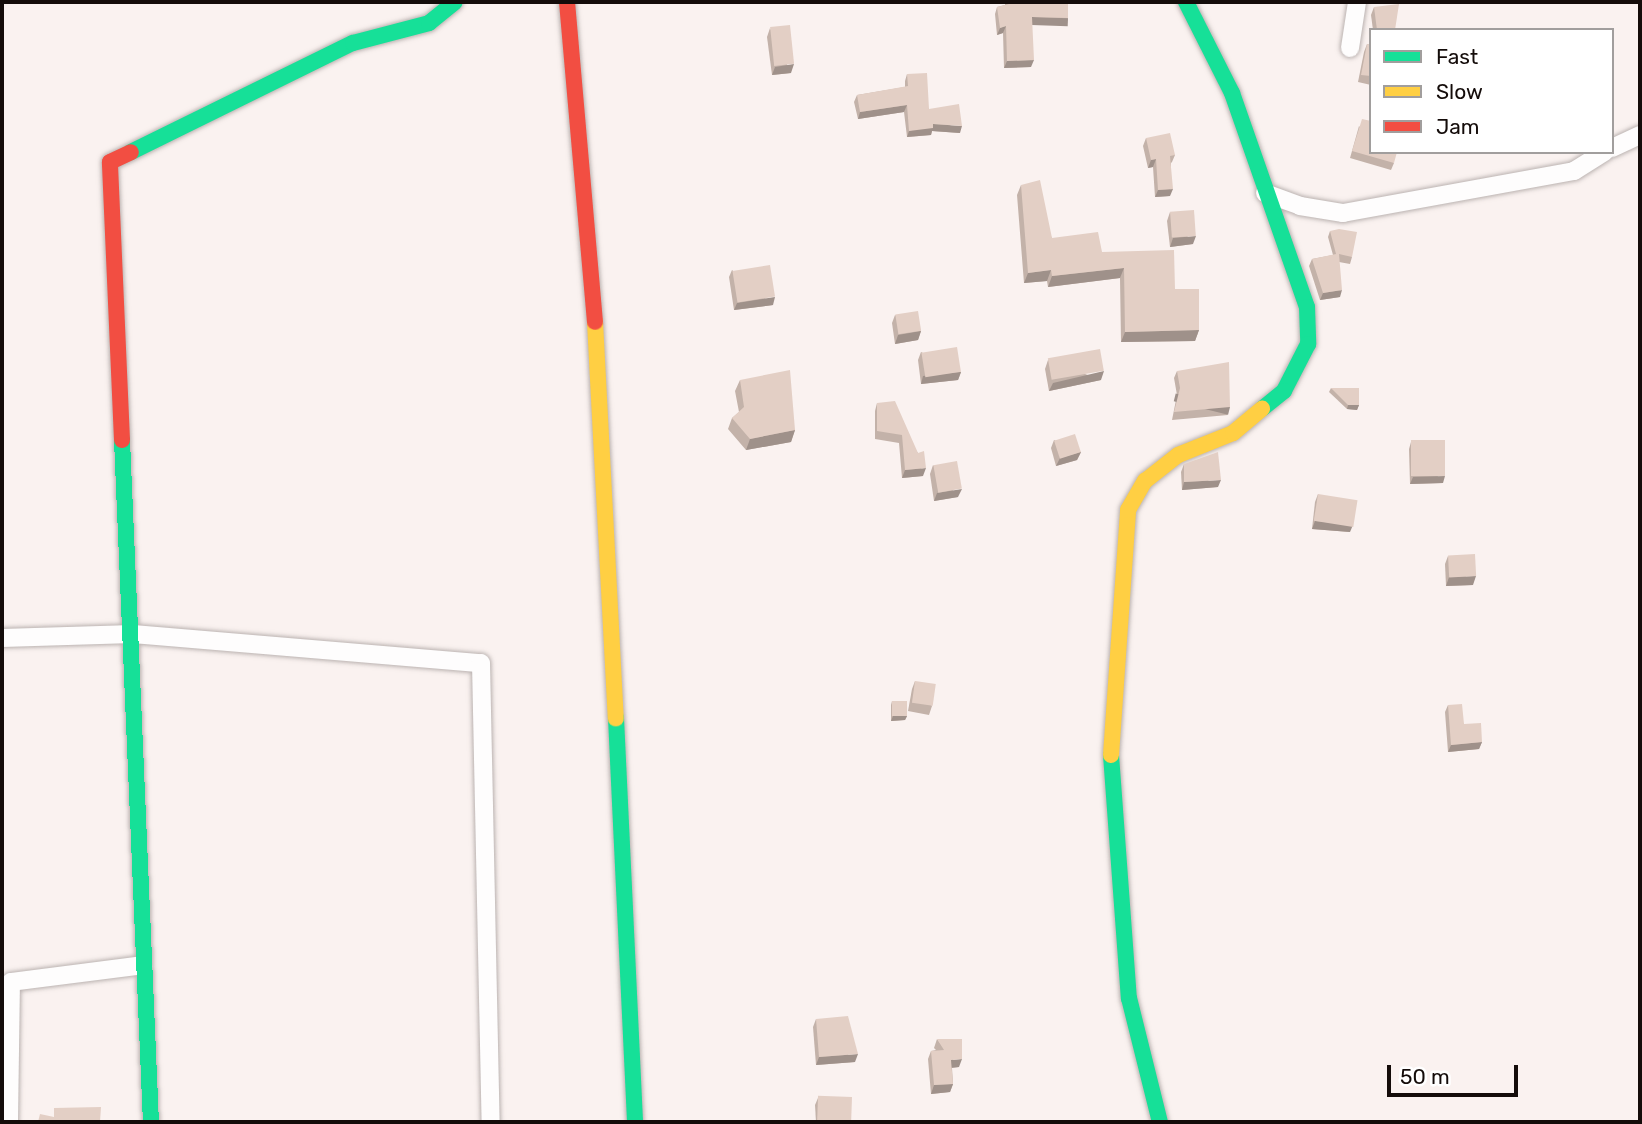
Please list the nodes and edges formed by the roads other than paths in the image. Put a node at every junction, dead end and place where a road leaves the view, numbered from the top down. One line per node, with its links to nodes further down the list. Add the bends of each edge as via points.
1 (455, 2): 10 (street, via 429,23 353,43 110,162)
2 (567, 2): 17 (street, via 602,407)
3 (1186, 2): 9 (street, via 1232,93)
4 (1357, 2): 5 (street)
5 (1350, 48)
6 (1640, 135): 7 (street)
7 (1614, 147)
8 (1602, 154): 9 (street, via 1574,171 1343,214)
9 (1265, 193): 18 (street, via 1307,307 1308,344 1284,391 1233,433 1178,455 1145,481 1128,510 1110,770 1124,888 1129,998)
10 (133, 634): 11 (street); 12 (street); 16 (street, via 481,663)
11 (2, 638)
12 (143, 965): 13 (street); 15 (street)
13 (6, 982): 14 (street)
14 (9, 1122)
15 (151, 1122)
16 (491, 1122)
17 (635, 1122)
18 (1160, 1122)

